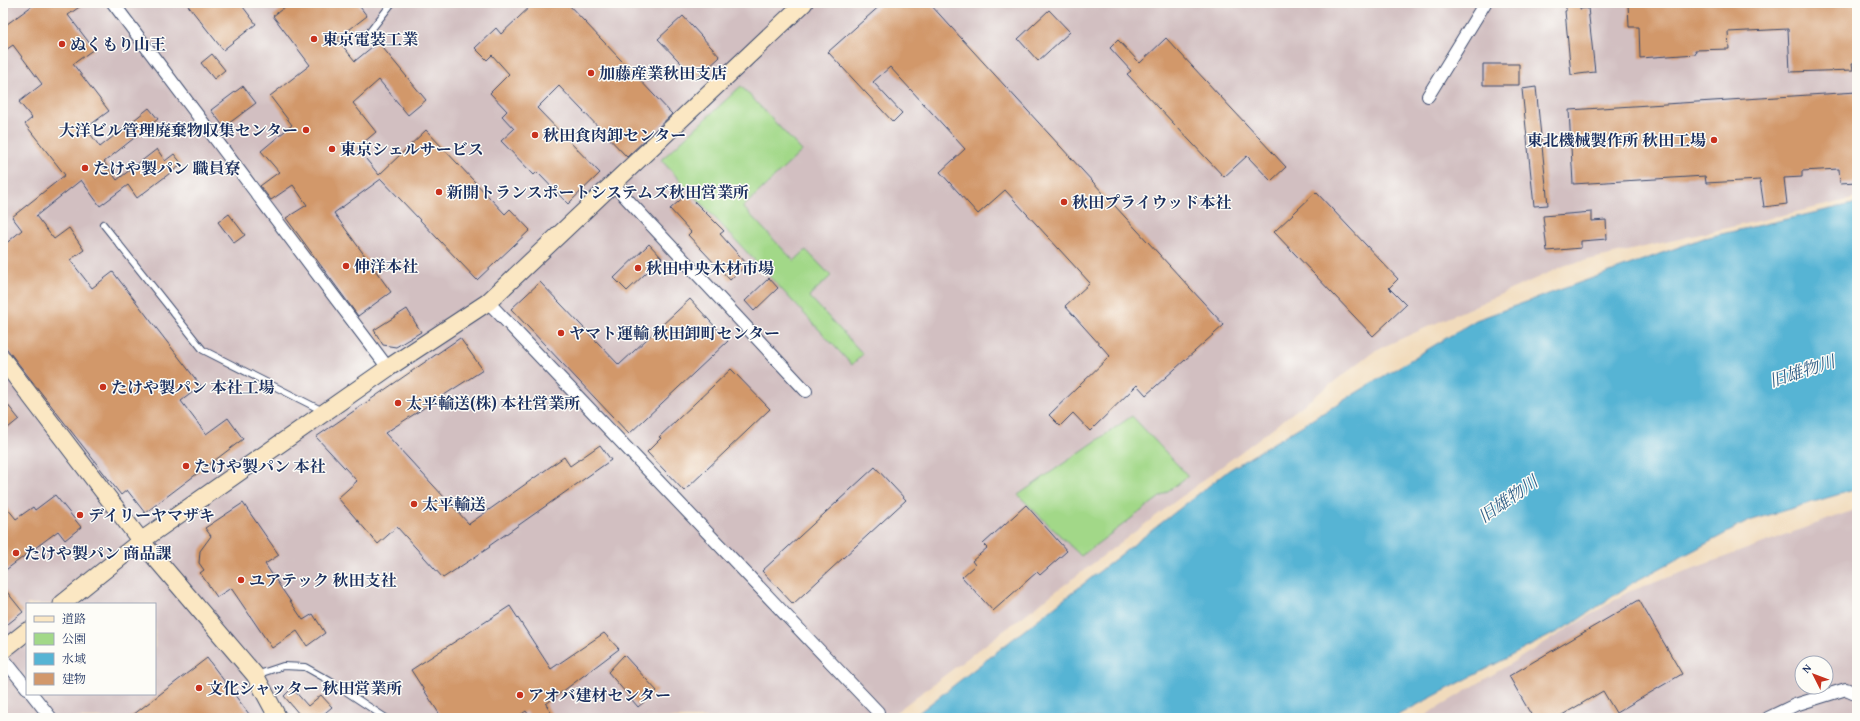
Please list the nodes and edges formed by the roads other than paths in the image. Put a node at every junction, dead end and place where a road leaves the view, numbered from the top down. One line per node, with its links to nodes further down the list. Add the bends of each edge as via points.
1 (113, 3): 11 (street)
2 (392, 3): 5 (lane)
3 (804, 3): 7 (street)
4 (1486, 3): 6 (street)
5 (361, 43)
6 (1428, 96)
7 (613, 184): 9 (street); 12 (street)
8 (103, 224): 13 (lane, via 203,350)
9 (488, 302): 11 (street); 23 (street)
10 (3, 360): 14 (street)
11 (388, 368): 13 (street)
12 (806, 391)
13 (325, 412): 14 (street)
14 (141, 541): 15 (street); 19 (street)
15 (63, 603)
16 (26, 632): 17 (street)
17 (3, 650)
18 (3, 658): 20 (street)
19 (255, 675): 25 (street); 26 (lane, via 283,666 305,667)
20 (26, 687)
21 (1857, 694): 27 (street, via 1846,689)
22 (33, 695): 24 (street)
23 (878, 712)
24 (51, 718)
25 (278, 718)
26 (386, 718)
27 (1768, 718)

